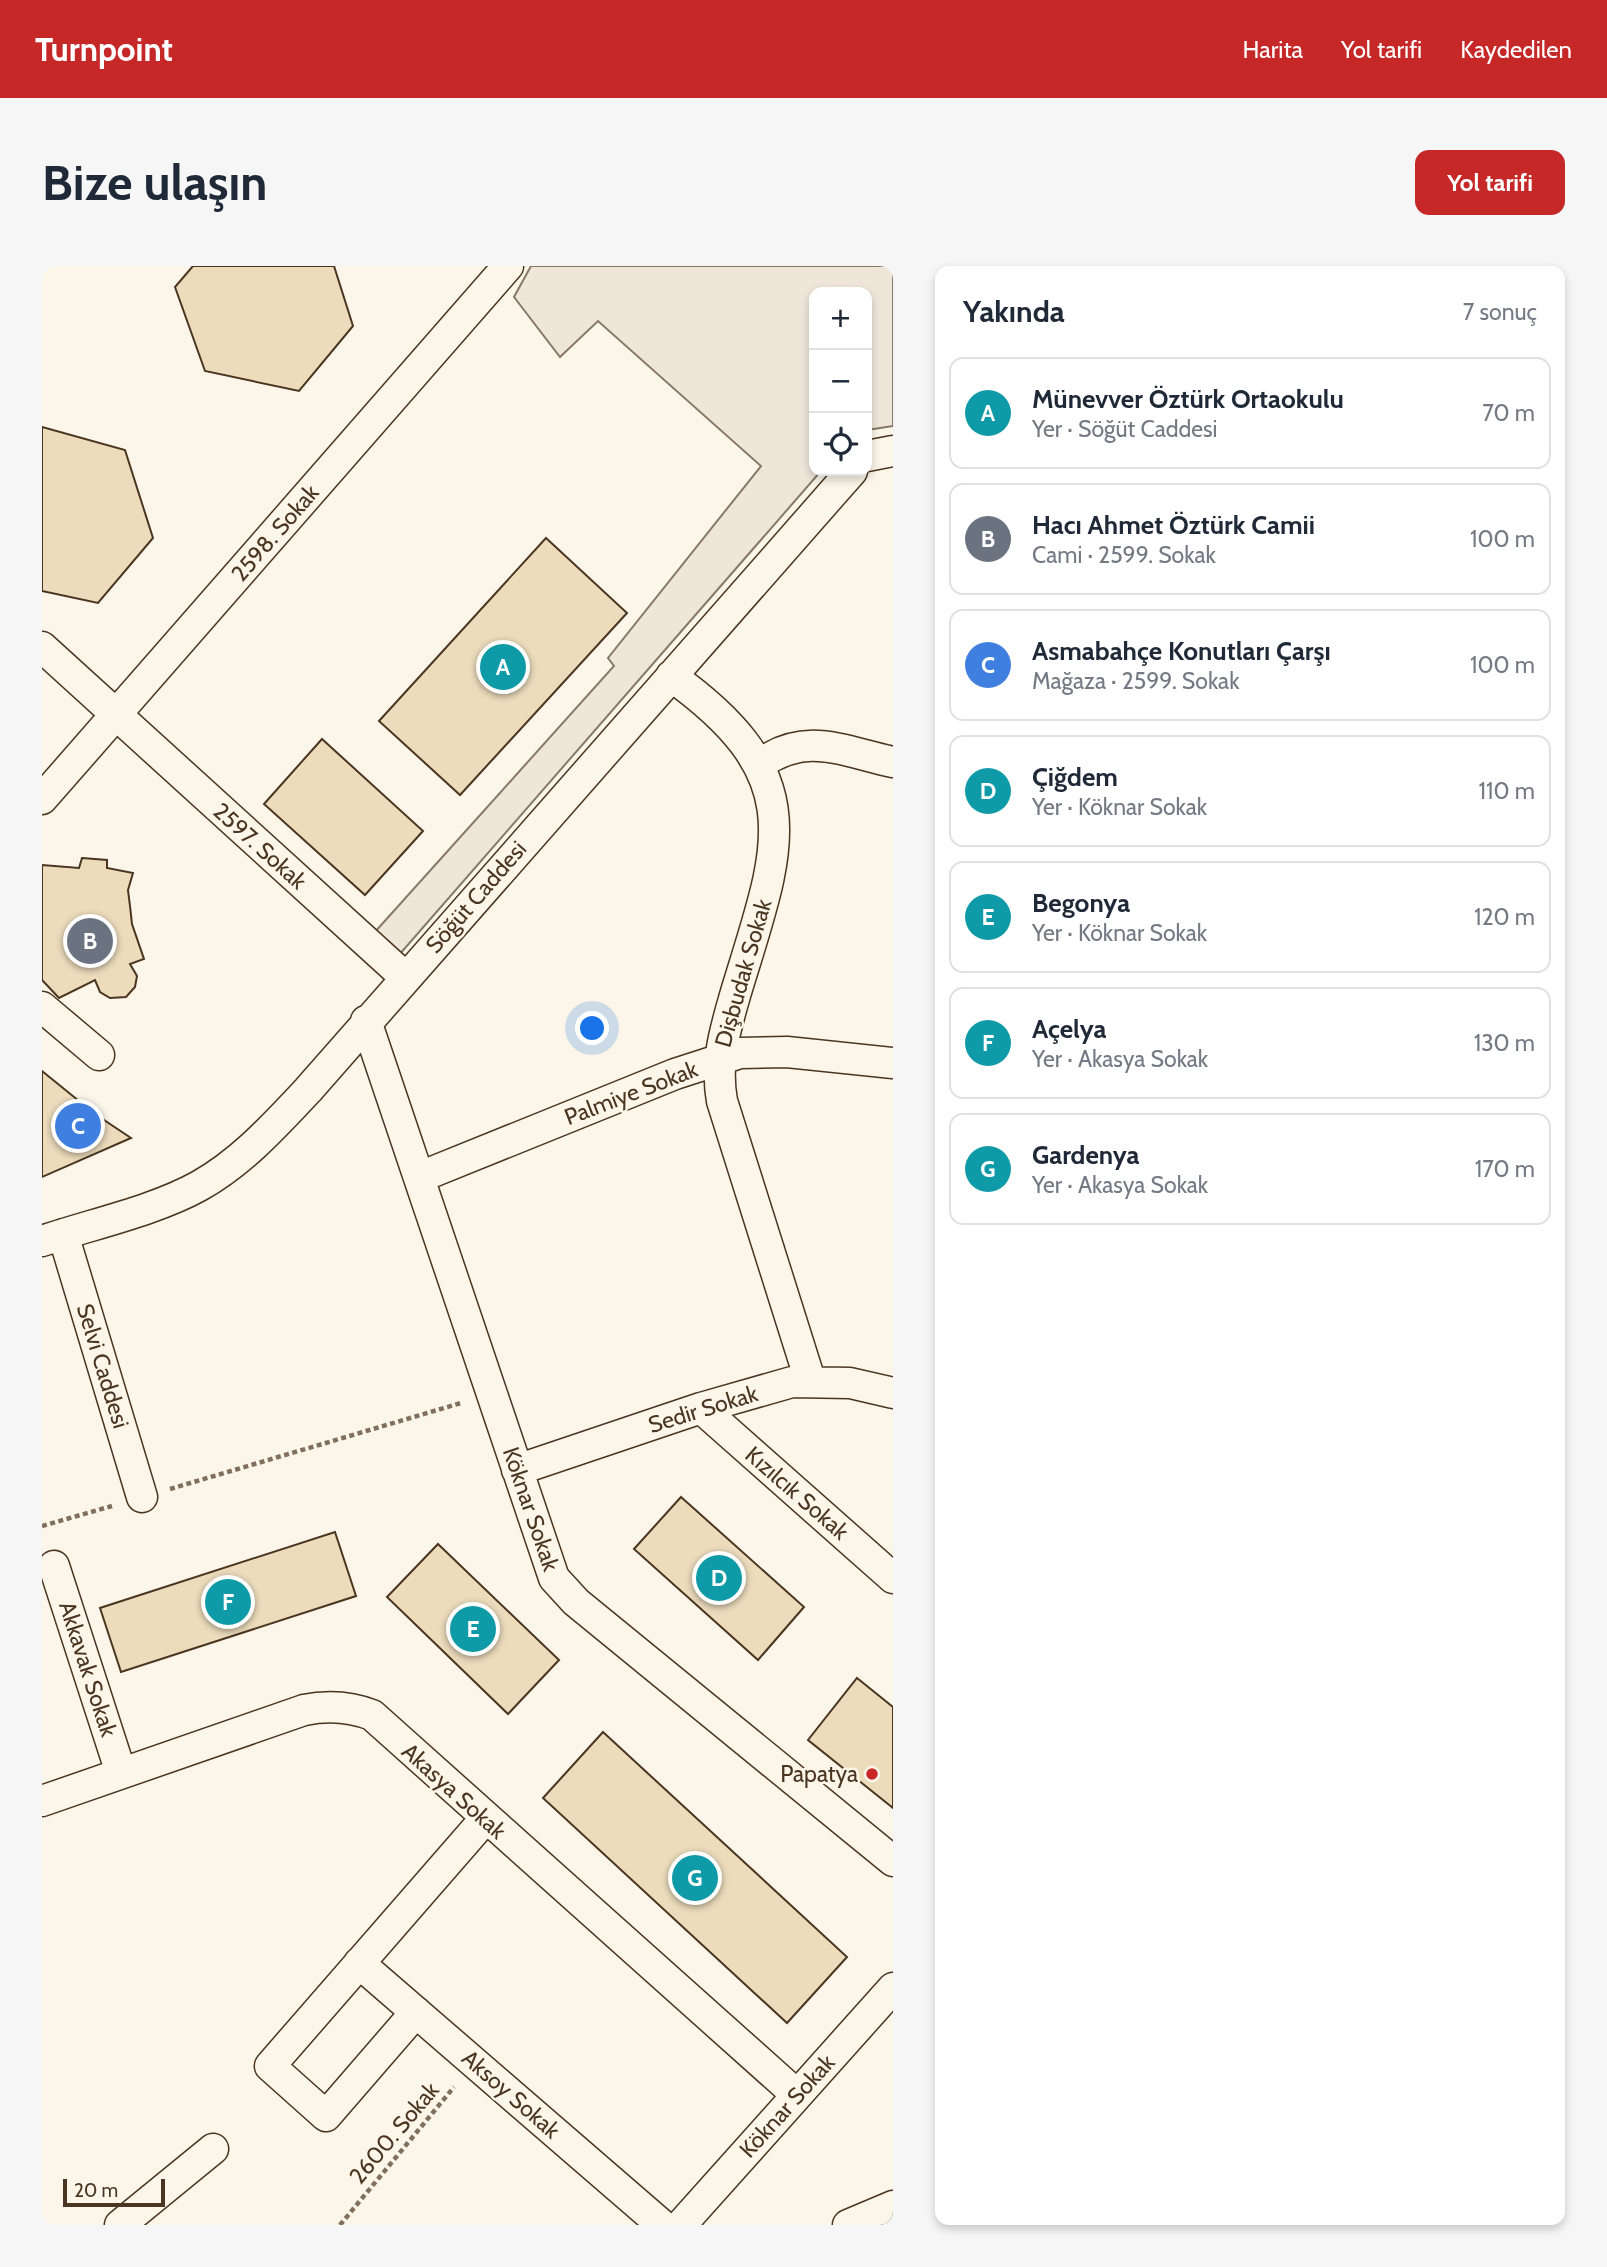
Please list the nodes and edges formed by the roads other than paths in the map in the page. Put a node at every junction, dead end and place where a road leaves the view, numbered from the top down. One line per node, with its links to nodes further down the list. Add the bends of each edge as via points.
1 (508, 266): 7 (street, 2598. Sokak)
2 (893, 451): 3 (street)
3 (872, 455)
4 (848, 476): 6 (street, Söğüt Caddesi)
5 (42, 647): 7 (street, 2597. Sokak)
6 (671, 676): 9 (street, Dişbudak Sokak, via 716,714); 11 (street, Söğüt Caddesi)
7 (116, 714): 10 (street, 2598. Sokak); 11 (street, 2597. Sokak)
8 (893, 762): 9 (street, via 807,744 783,750)
9 (760, 764): 15 (street, Dişbudak Sokak, via 773,805 775,849)
10 (42, 799)
11 (405, 977): 13 (street, Söğüt Caddesi)
12 (42, 1007): 14 (street)
13 (366, 1021): 17 (street, Köknar Sokak); 18 (street, Söğüt Caddesi, via 278,1121 214,1177 182,1195)
14 (99, 1055)
15 (718, 1059): 16 (street, Palmiye Sokak, via 761,1052); 17 (street, Palmiye Sokak); 19 (street, Dişbudak Sokak, via 722,1101)
16 (893, 1063)
17 (420, 1177): 22 (street, Köknar Sokak)
18 (52, 1238): 23 (street, Selvi Caddesi)
19 (810, 1380): 20 (street, Sedir Sokak, via 850,1382); 21 (street, Sedir Sokak)
20 (893, 1394)
21 (701, 1408): 22 (street, Sedir Sokak); 25 (street, Kızılcık Sokak)
22 (517, 1470): 29 (street, Köknar Sokak, via 549,1569 561,1586)
23 (142, 1497)
24 (54, 1566): 26 (street, Akkavak Sokak)
25 (893, 1578)
26 (121, 1773): 27 (street, Akasya Sokak); 28 (street, Akasya Sokak, via 304,1710 348,1707 372,1715)
27 (42, 1801)
28 (485, 1819): 30 (street); 33 (street, Akasya Sokak)
29 (893, 1860)
30 (359, 1963): 32 (street, Aksoy Sokak); 32 (street, via 270,2066 317,2108 327,2116)
31 (893, 1988): 33 (street, Köknar Sokak)
32 (416, 2012): 37 (street, Aksoy Sokak)
33 (797, 2095): 38 (street, Köknar Sokak)
34 (213, 2149): 36 (street)
35 (893, 2206): 39 (street)
36 (120, 2225)
37 (662, 2225)
38 (681, 2225)
39 (848, 2225)

